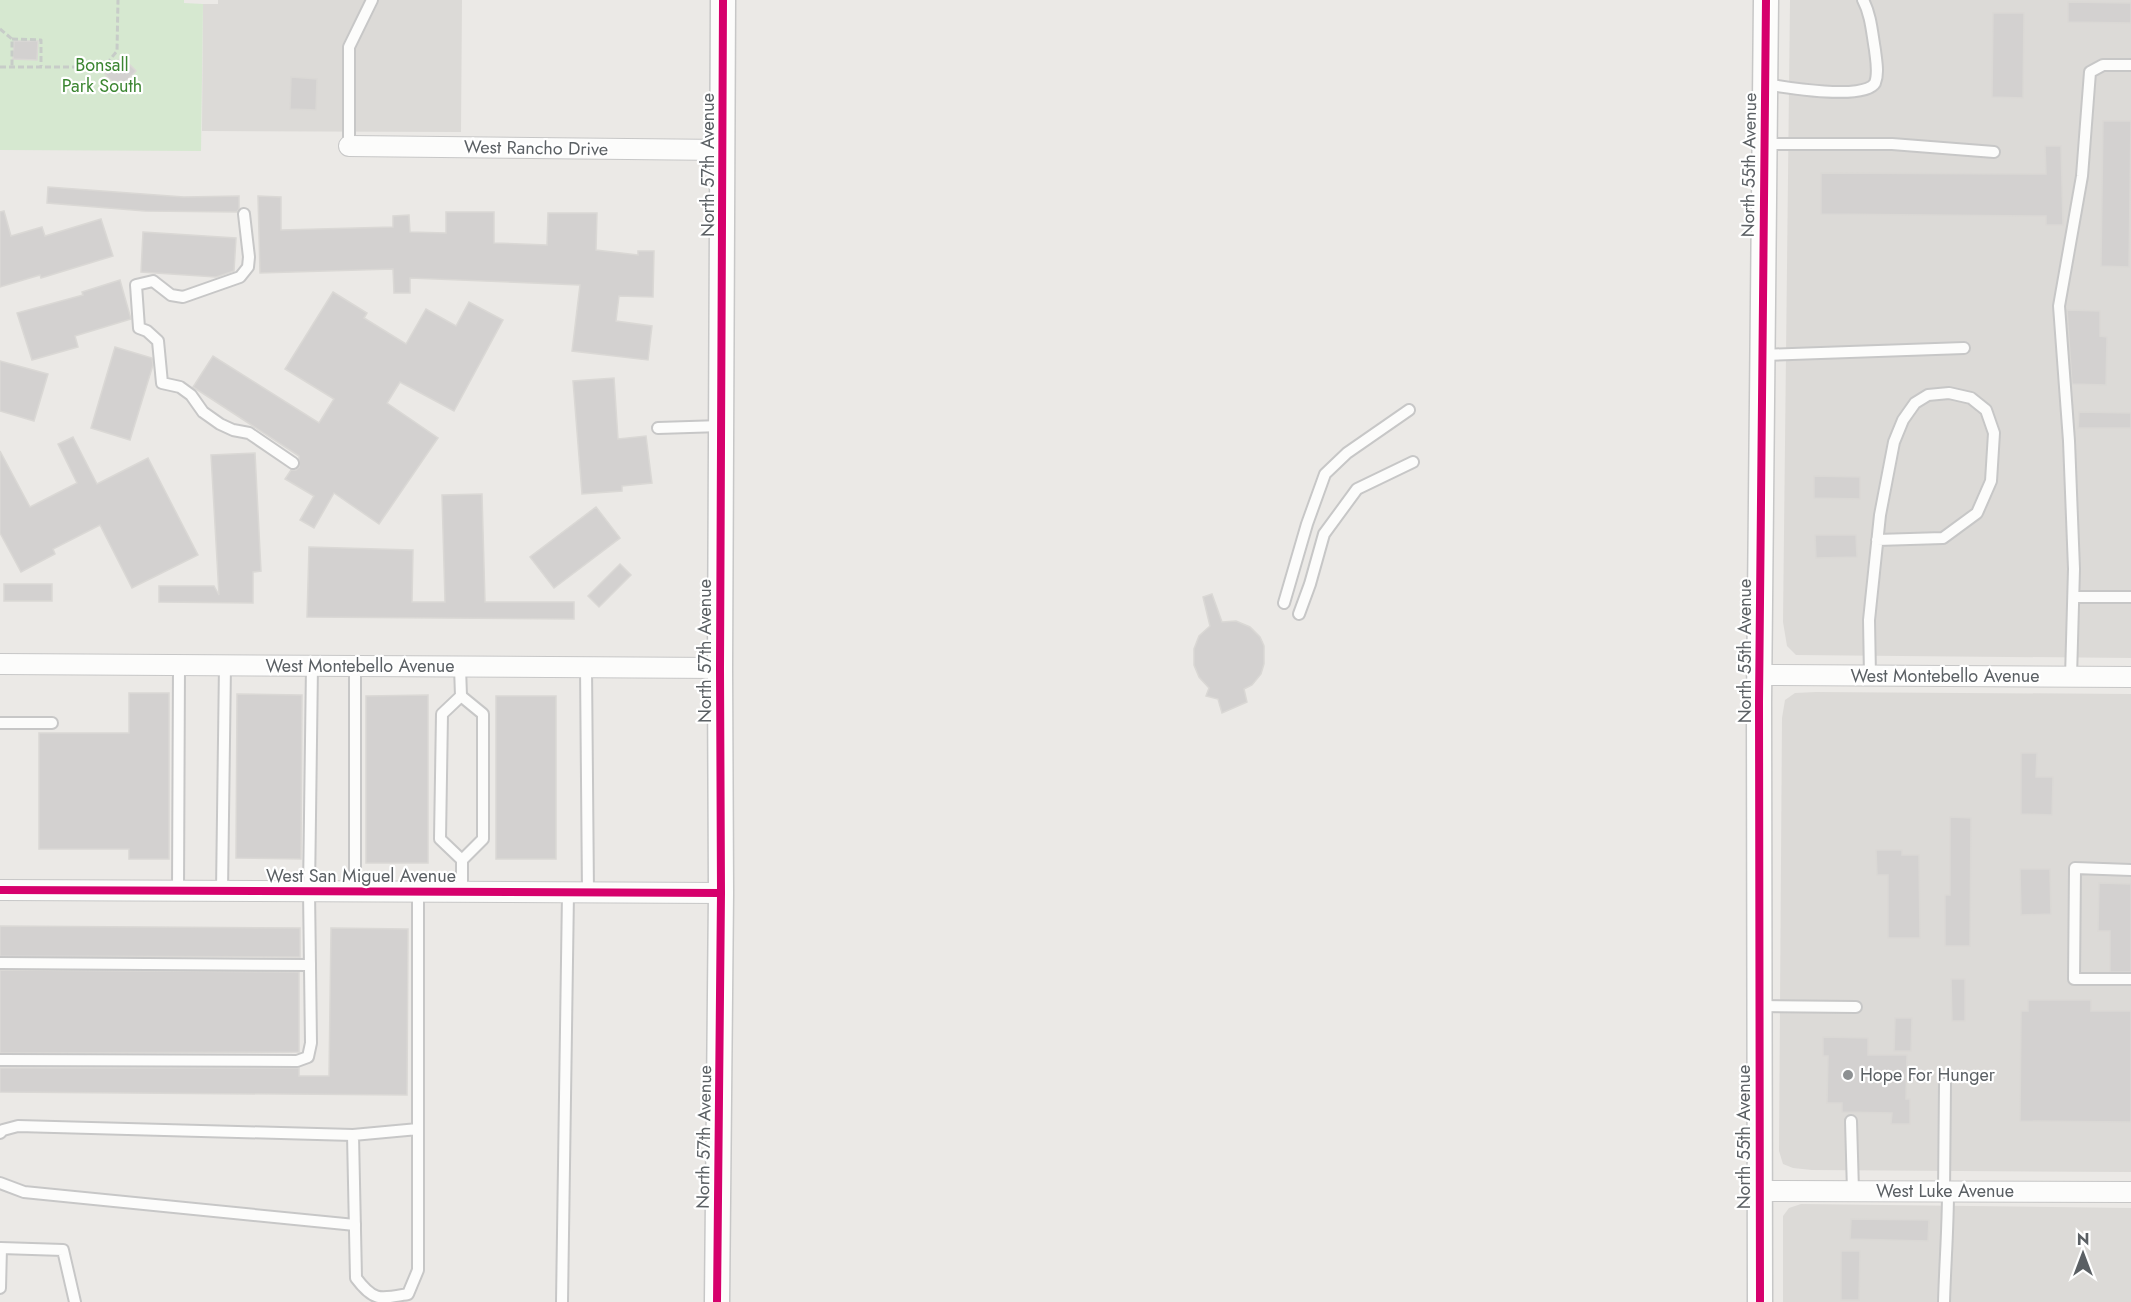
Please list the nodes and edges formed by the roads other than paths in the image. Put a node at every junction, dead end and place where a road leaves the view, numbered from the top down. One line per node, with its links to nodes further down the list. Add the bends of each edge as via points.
1 (372, 0): 8 (lane, via 349,47)
2 (723, 0): 9 (street, North 57th Avenue)
3 (1766, 0): 6 (street, North 55th Avenue)
4 (1863, 0): 6 (lane, via 1876,60 1877,74 1871,87 1836,92)
5 (2131, 65): 20 (lane, via 2103,65 2090,72 2082,176 2059,306 2069,441)
6 (1765, 84): 7 (street, North 55th Avenue)
7 (1764, 144): 10 (lane, via 1892,144); 13 (street, North 55th Avenue)
8 (349, 146): 9 (street, West Rancho Drive)
9 (723, 150): 15 (street, North 57th Avenue)
10 (1994, 152)
11 (244, 214): 18 (lane, via 249,257 248,267 240,277 183,297 171,295 153,281 136,285 139,327 158,341 162,384 180,387 220,424 249,433)
12 (1964, 348): 13 (lane)
13 (1762, 355): 32 (street, North 55th Avenue)
14 (1409, 410): 22 (lane, via 1347,453 1325,474)
15 (722, 426): 16 (lane); 31 (street, North 57th Avenue)
16 (658, 428)
17 (1413, 462): 23 (lane, via 1357,489 1324,534)
18 (293, 464)
19 (1877, 540): 19 (lane, via 1894,442 1903,420 1915,403 1928,394 1971,398 1986,410 1994,433 1991,481 1977,513 1943,538); 33 (lane, via 1869,620)
20 (2074, 597): 21 (lane); 34 (lane)
21 (2131, 597)
22 (1284, 603)
23 (1299, 614)
24 (0, 664): 25 (street, West Montebello Avenue)
25 (179, 665): 26 (street, West Montebello Avenue); 42 (lane)
26 (225, 665): 27 (street, West Montebello Avenue); 43 (lane)
27 (312, 666): 28 (street, West Montebello Avenue); 44 (lane)
28 (355, 666): 29 (street, West Montebello Avenue); 45 (lane)
29 (460, 667): 30 (street, West Montebello Avenue); 36 (lane)
30 (586, 667): 31 (street, West Montebello Avenue); 49 (lane)
31 (720, 668): 50 (street, North 57th Avenue)
32 (1760, 675): 33 (street, West Montebello Avenue); 54 (street, North 55th Avenue)
33 (1870, 676): 34 (street, West Montebello Avenue)
34 (2071, 677): 35 (street, West Montebello Avenue)
35 (2131, 677)
36 (461, 696): 39 (lane, via 442,714 440,838); 39 (lane, via 483,714 483,839)
37 (0, 723): 38 (lane)
38 (52, 723)
39 (462, 860): 47 (lane)
40 (2131, 870): 53 (lane, via 2075,868 2073,940 2074,979)
41 (0, 890): 42 (street, West San Miguel Avenue)
42 (178, 891): 43 (street, West San Miguel Avenue)
43 (222, 891): 44 (street, West San Miguel Avenue)
44 (309, 891): 45 (street, West San Miguel Avenue); 52 (lane)
45 (355, 891): 46 (street, West San Miguel Avenue)
46 (418, 892): 47 (street, West San Miguel Avenue); 59 (lane)
47 (462, 892): 48 (street, West San Miguel Avenue)
48 (568, 892): 49 (street, West San Miguel Avenue); 70 (lane)
49 (588, 893): 50 (street, West San Miguel Avenue)
50 (721, 893): 71 (street, North 57th Avenue)
51 (0, 963): 52 (lane)
52 (310, 965): 56 (lane, via 311,1043 308,1057 297,1061)
53 (2131, 979)
54 (1758, 1006): 55 (lane); 63 (street, North 55th Avenue)
55 (1856, 1007)
56 (0, 1060)
57 (1945, 1084): 65 (lane)
58 (1851, 1121): 64 (lane)
59 (418, 1128): 61 (lane); 67 (lane, via 418,1270 408,1294 385,1298 368,1294 356,1278)
60 (0, 1133): 61 (lane, via 18,1126)
61 (353, 1135): 67 (lane)
62 (0, 1183): 67 (lane, via 24,1192)
63 (1760, 1191): 64 (street, West Luke Avenue); 72 (street, North 55th Avenue)
64 (1853, 1191): 65 (street, West Luke Avenue)
65 (1946, 1191): 66 (street, West Luke Avenue); 73 (lane)
66 (2131, 1192)
67 (355, 1225)
68 (0, 1288): 69 (lane, via 1,1248 63,1250)
69 (75, 1302)
70 (562, 1302)
71 (717, 1302)
72 (1760, 1302)
73 (1944, 1302)

